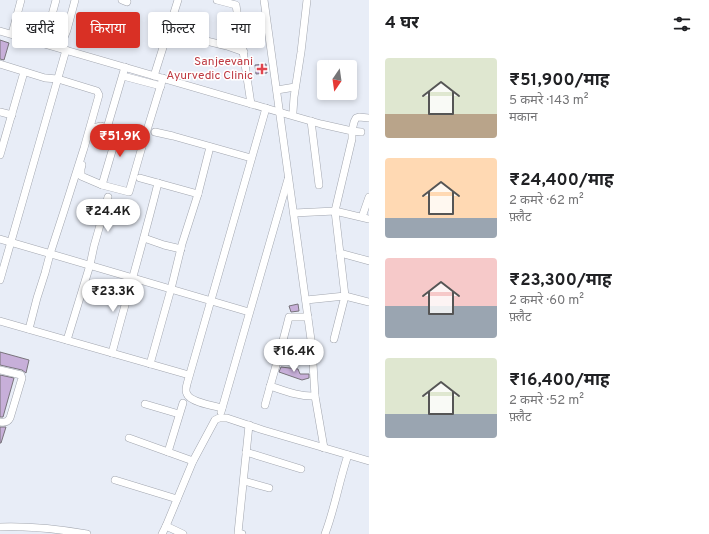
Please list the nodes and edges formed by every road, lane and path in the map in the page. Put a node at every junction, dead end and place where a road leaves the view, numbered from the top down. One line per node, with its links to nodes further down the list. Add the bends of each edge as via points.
1 (22, 0): 8 (street)
2 (56, 0): 9 (street)
3 (75, 0): 14 (street)
4 (178, 0): 19 (street)
5 (217, 0): 15 (street, via 236,5)
6 (264, 0): 25 (street)
7 (307, 0): 24 (street)
8 (18, 12)
9 (53, 12)
10 (0, 31): 11 (street)
11 (12, 34)
12 (209, 42): 15 (street)
13 (59, 48): 14 (street)
14 (63, 49): 17 (street); 22 (street)
15 (244, 52): 26 (street)
16 (0, 64): 18 (street)
17 (125, 68): 19 (street); 20 (street)
18 (24, 72): 22 (street); 31 (street)
19 (154, 76): 21 (street)
20 (122, 77): 23 (street); 34 (street)
21 (163, 78): 23 (street); 26 (street)
22 (58, 79): 56 (street); 59 (street, via 97,91 99,95)
23 (160, 87): 39 (street)
24 (295, 87): 25 (street); 29 (street)
25 (277, 90): 30 (street)
26 (251, 104): 27 (street)
27 (266, 108): 30 (street); 42 (street)
28 (0, 112): 31 (street)
29 (293, 112)
30 (280, 113): 33 (street); 43 (street)
31 (12, 115): 41 (street)
32 (369, 118): 35 (street, via 356,118)
33 (311, 121): 35 (street); 47 (street)
34 (107, 128): 38 (street); 46 (street, via 93,128 81,169 81,176)
35 (352, 131): 37 (street); 51 (street)
36 (155, 132): 40 (street)
37 (361, 132)
38 (117, 134): 39 (street); 46 (street)
39 (144, 140): 46 (street, via 129,192)
40 (210, 147): 42 (street); 48 (street)
41 (0, 155)
42 (251, 158): 67 (street)
43 (289, 176): 52 (street); 69 (street)
44 (140, 178): 45 (street)
45 (158, 183): 48 (street); 54 (street)
46 (102, 185)
47 (319, 185)
48 (198, 194): 57 (street)
49 (108, 197): 61 (street)
50 (369, 197): 53 (street)
51 (335, 211): 52 (street); 53 (street); 58 (street)
52 (294, 213): 66 (street)
53 (366, 218)
54 (144, 238): 57 (street); 62 (street)
55 (0, 239): 56 (street)
56 (11, 242): 59 (street); 63 (street)
57 (181, 249): 64 (street)
58 (340, 253): 60 (street); 65 (street)
59 (50, 254): 61 (street); 72 (street)
60 (369, 261)
61 (90, 265): 62 (street); 74 (street)
62 (132, 278): 64 (street); 75 (street)
63 (0, 280)
64 (171, 289): 67 (street); 76 (street)
65 (345, 296): 66 (street); 68 (street); 73 (street)
66 (306, 300): 70 (street)
67 (210, 301): 69 (street); 78 (street)
68 (369, 302)
69 (249, 312): 84 (street)
70 (308, 317): 79 (street, via 290,317); 80 (street)
71 (0, 321): 72 (street)
72 (29, 329): 74 (street)
73 (334, 339)
74 (67, 340): 75 (street)
75 (112, 353): 76 (street)
76 (150, 364): 78 (street)
77 (0, 370): 87 (street, via 21,375 22,378 10,418 6,422)
78 (189, 375): 84 (street, via 187,395 194,401)
79 (270, 386): 80 (street, via 290,393); 83 (street)
80 (315, 396): 90 (street)
81 (183, 403): 85 (street)
82 (145, 404): 85 (street)
83 (265, 405)
84 (222, 408): 86 (street)
85 (179, 414): 91 (street)
86 (219, 418): 88 (street, via 227,418); 94 (street, via 215,420)
87 (0, 422)
88 (249, 426): 90 (street); 92 (street)
89 (129, 438): 91 (street)
90 (324, 448): 93 (street)
91 (168, 452): 94 (street)
92 (246, 452): 96 (street); 98 (street)
93 (348, 455): 95 (street); 107 (street)
94 (193, 461): 100 (street)
95 (369, 461)
96 (301, 469)
97 (115, 480): 100 (street)
98 (244, 480): 99 (street); 106 (street)
99 (269, 488)
100 (177, 498): 101 (street)
101 (166, 526): 104 (street); 105 (street)
102 (0, 527): 103 (street, via 57,529)
103 (87, 534)
104 (162, 534)
105 (183, 534)
106 (239, 534)
107 (325, 534)

